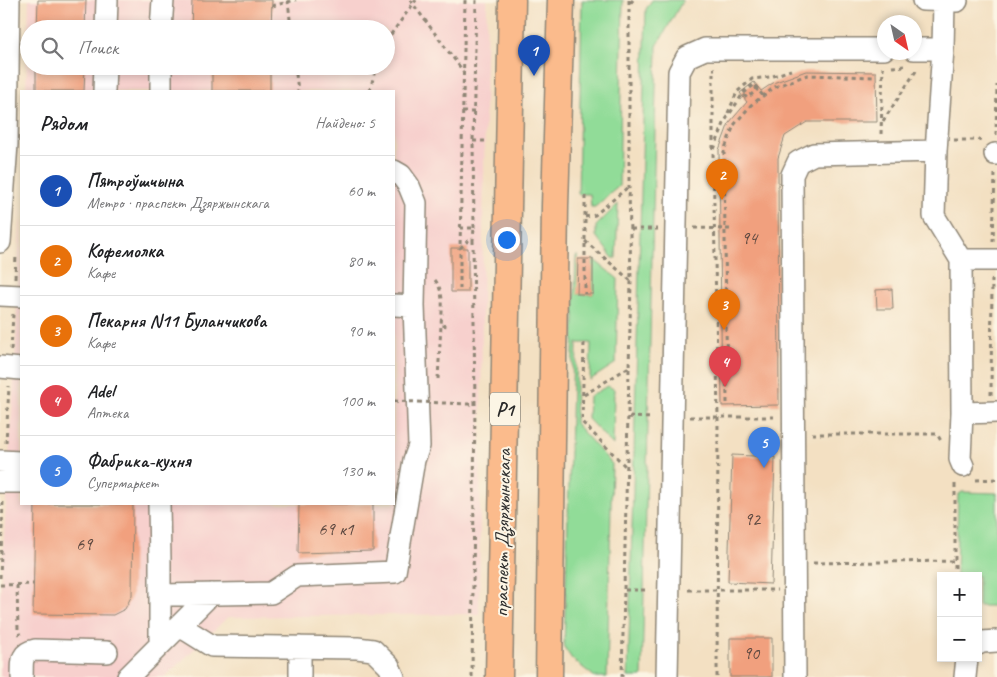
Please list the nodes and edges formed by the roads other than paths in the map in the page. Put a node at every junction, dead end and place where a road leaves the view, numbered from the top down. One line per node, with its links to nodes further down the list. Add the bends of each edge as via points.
1 (9, 0): 18 (street)
2 (107, 0): 9 (street)
3 (162, 0): 10 (street)
4 (512, 0): 43 (main road, праспект Дзяржынскага / Р1)
5 (561, 0): 33 (main road)
6 (923, 0): 7 (street)
7 (952, 0): 8 (street, via 963,4); 12 (street)
8 (970, 0)
9 (106, 20)
10 (161, 20)
11 (877, 49): 46 (street, via 705,49 687,57 679,72)
12 (943, 49): 13 (street); 19 (street)
13 (922, 55)
14 (105, 75): 16 (street)
15 (161, 75): 17 (street)
16 (104, 90)
17 (160, 90)
18 (14, 144): 21 (street)
19 (936, 151): 22 (street, via 934,216); 47 (street, via 814,154 798,162 792,175)
20 (395, 172): 24 (street, via 409,186 416,203 416,274)
21 (0, 242)
22 (961, 260): 23 (street); 26 (street)
23 (997, 260)
24 (404, 306): 29 (street, via 419,446 395,572 297,576 271,593)
25 (997, 412): 26 (street)
26 (962, 413): 27 (street)
27 (962, 468)
28 (158, 505): 30 (street)
29 (211, 594): 30 (street); 31 (street)
30 (160, 595): 35 (street)
31 (180, 626): 35 (street); 36 (street, via 212,646)
32 (997, 641): 34 (street)
33 (549, 642): 44 (main road); 45 (street, via 555,664)
34 (982, 642)
35 (160, 645): 40 (street)
36 (300, 647): 41 (street); 42 (street, via 373,650 389,666)
37 (106, 652): 39 (street, via 28,652 23,657)
38 (967, 662): 48 (street)
39 (22, 677)
40 (128, 677)
41 (300, 677)
42 (394, 677)
43 (500, 677)
44 (549, 677)
45 (563, 677)
46 (667, 677)
47 (795, 677)
48 (966, 677)

